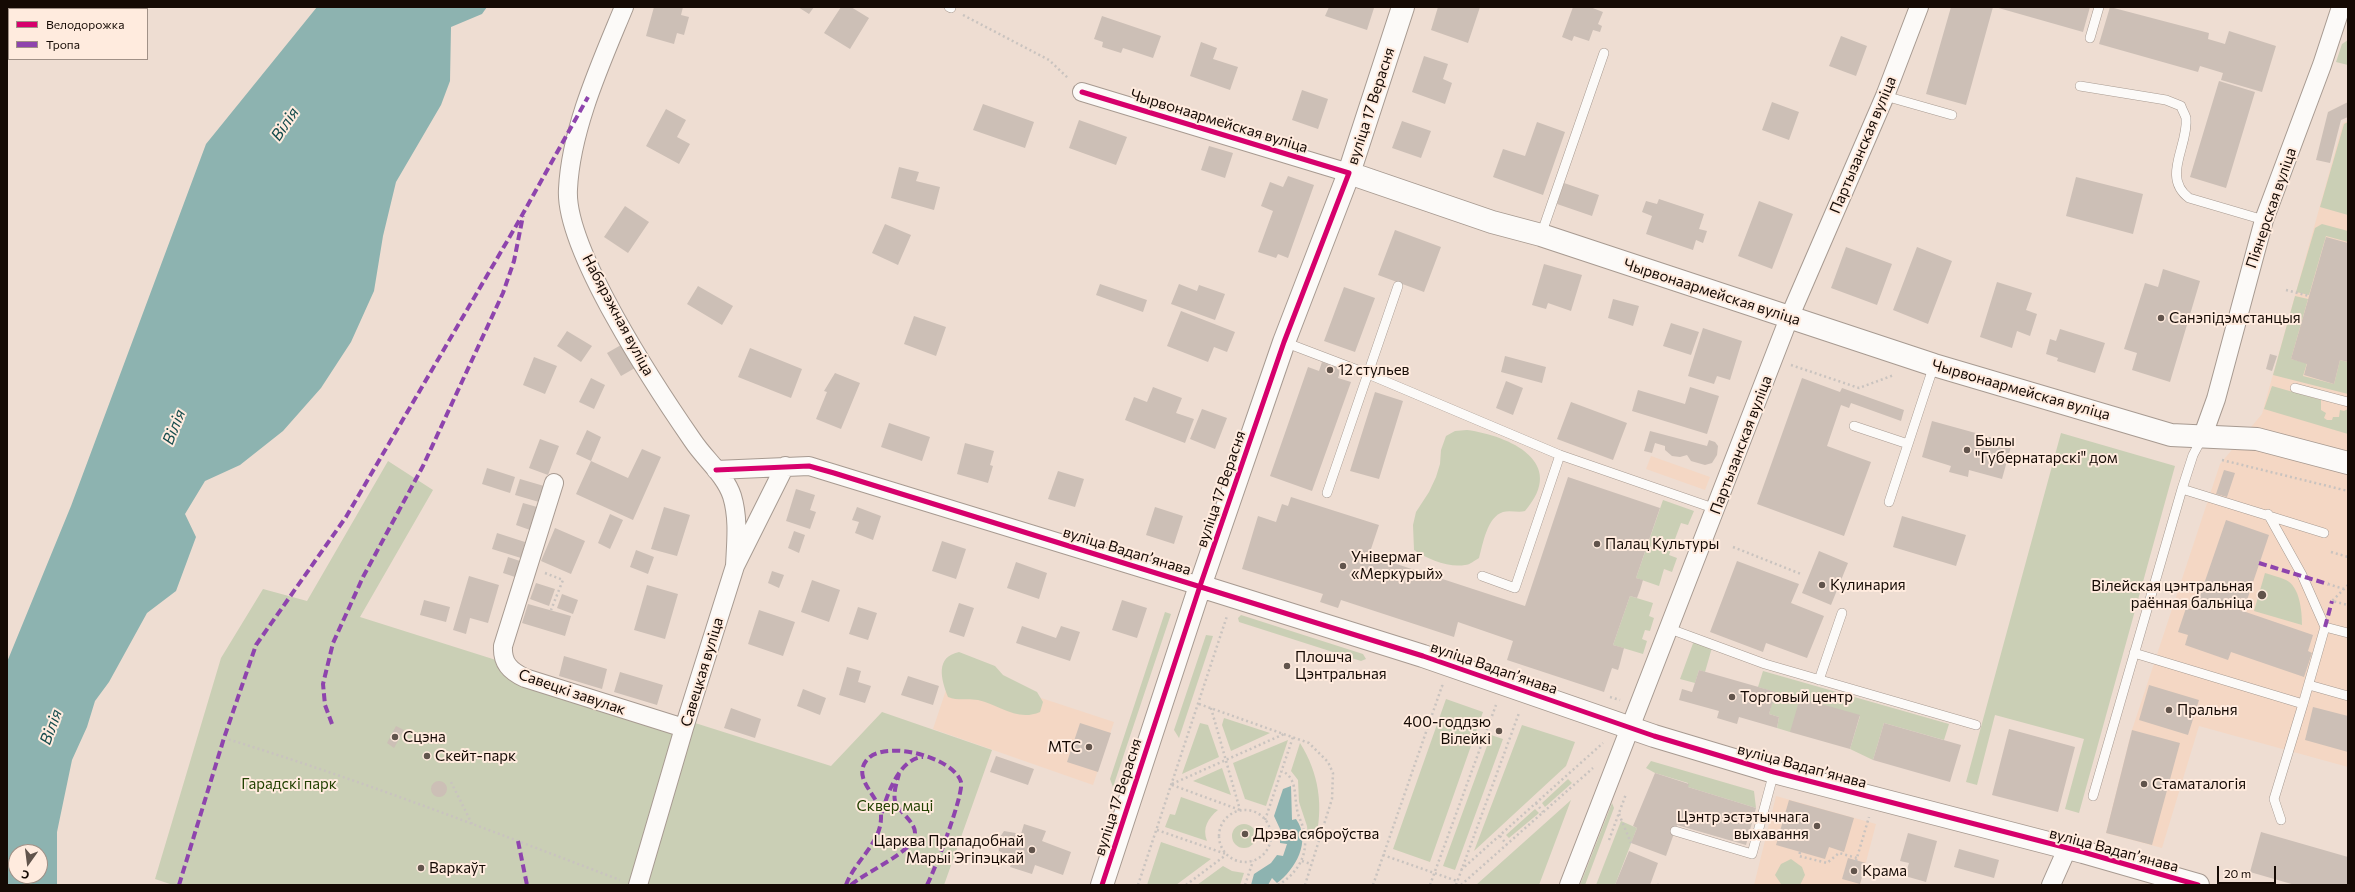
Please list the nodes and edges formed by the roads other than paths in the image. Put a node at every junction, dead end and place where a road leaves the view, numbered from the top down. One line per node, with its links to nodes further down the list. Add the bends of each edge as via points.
1 (624, 7): 28 (street, Набярэжная вуліца, via 585,108 568,190 571,212 593,275 663,398 700,452)
2 (1403, 7): 12 (street, вуліца 17 Верасня)
3 (1919, 7): 10 (street, Партызанская вуліца)
4 (2099, 7): 6 (lane)
5 (2339, 8): 13 (street, Піянерская вуліца, via 2322,65)
6 (2090, 38)
7 (1604, 53): 14 (lane)
8 (2080, 86): 13 (lane, via 2166,100 2181,106 2186,118 2176,177 2180,192 2189,198)
9 (1082, 92): 12 (street, Чырвонаармейская вуліца)
10 (1885, 96): 11 (lane); 16 (street, Партызанская вуліца)
11 (1952, 115)
12 (1349, 173): 14 (street, Чырвонаармейская вуліца, via 1492,222); 17 (street, вуліца 17 Верасня)
13 (2264, 220): 23 (street, Піянерская вуліца, via 2216,399)
14 (1541, 235): 16 (street, Чырвонаармейская вуліца)
15 (1398, 286): 19 (lane)
16 (1790, 318): 18 (street, Чырвонаармейская вуліца); 33 (street, Партызанская вуліца)
17 (1284, 342): 19 (lane); 38 (street, вуліца 17 Верасня)
18 (1934, 365): 23 (street, Чырвонаармейская вуліца, via 2171,434); 24 (lane)
19 (1368, 374): 25 (lane); 31 (lane)
20 (2295, 388): 21 (lane)
21 (2348, 402)
22 (1854, 426): 24 (lane)
23 (2203, 435): 26 (street, Чырвонаармейская вуліца, via 2257,439); 30 (lane, via 2193,455)
24 (1908, 444): 32 (lane)
25 (1560, 455): 33 (lane); 37 (lane, via 1515,588)
26 (2348, 463)
27 (785, 466): 28 (street); 36 (street, Савецкая вуліца); 38 (street, вуліца Вадапʼянава, via 809,466 834,473)
28 (716, 470): 36 (street, Набярэжная вуліца, via 731,495 735,515)
29 (554, 483): 49 (street, Савецкі завулак, via 503,646 503,658 512,672 525,678)
30 (2182, 489): 34 (lane); 43 (lane)
31 (1327, 493)
32 (1889, 502)
33 (1716, 508): 41 (street, Партызанская вуліца)
34 (2268, 514): 35 (lane); 40 (lane, via 2302,575)
35 (2324, 532)
36 (735, 566): 49 (street, Савецкая вуліца)
37 (1482, 576)
38 (1200, 586): 50 (street, вуліца Вадапʼянава, via 1423,656); 57 (street, вуліца 17 Верасня)
39 (1842, 613): 44 (lane)
40 (2325, 627): 42 (lane); 45 (lane)
41 (1670, 629): 44 (lane, via 1765,664); 50 (street, Партызанская вуліца)
42 (2348, 633)
43 (2134, 653): 47 (lane); 52 (lane)
44 (1819, 680): 48 (lane)
45 (2309, 686): 46 (lane); 47 (lane)
46 (2348, 696)
47 (2303, 704): 53 (lane, via 2274,798)
48 (1976, 725)
49 (684, 728): 56 (street, Савецкая вуліца)
50 (1631, 728): 51 (street, вуліца Вадапʼянава); 58 (street, Партызанская вуліца)
51 (1774, 772): 54 (lane, via 1752,854); 55 (street, вуліца Вадапʼянава)
52 (2094, 796)
53 (2281, 820)
54 (1675, 831)
55 (2067, 848): 59 (street); 60 (street, вуліца Вадапʼянава)
56 (632, 884)
57 (1102, 885)
58 (1569, 885)
59 (2051, 885)
60 (2198, 885)

